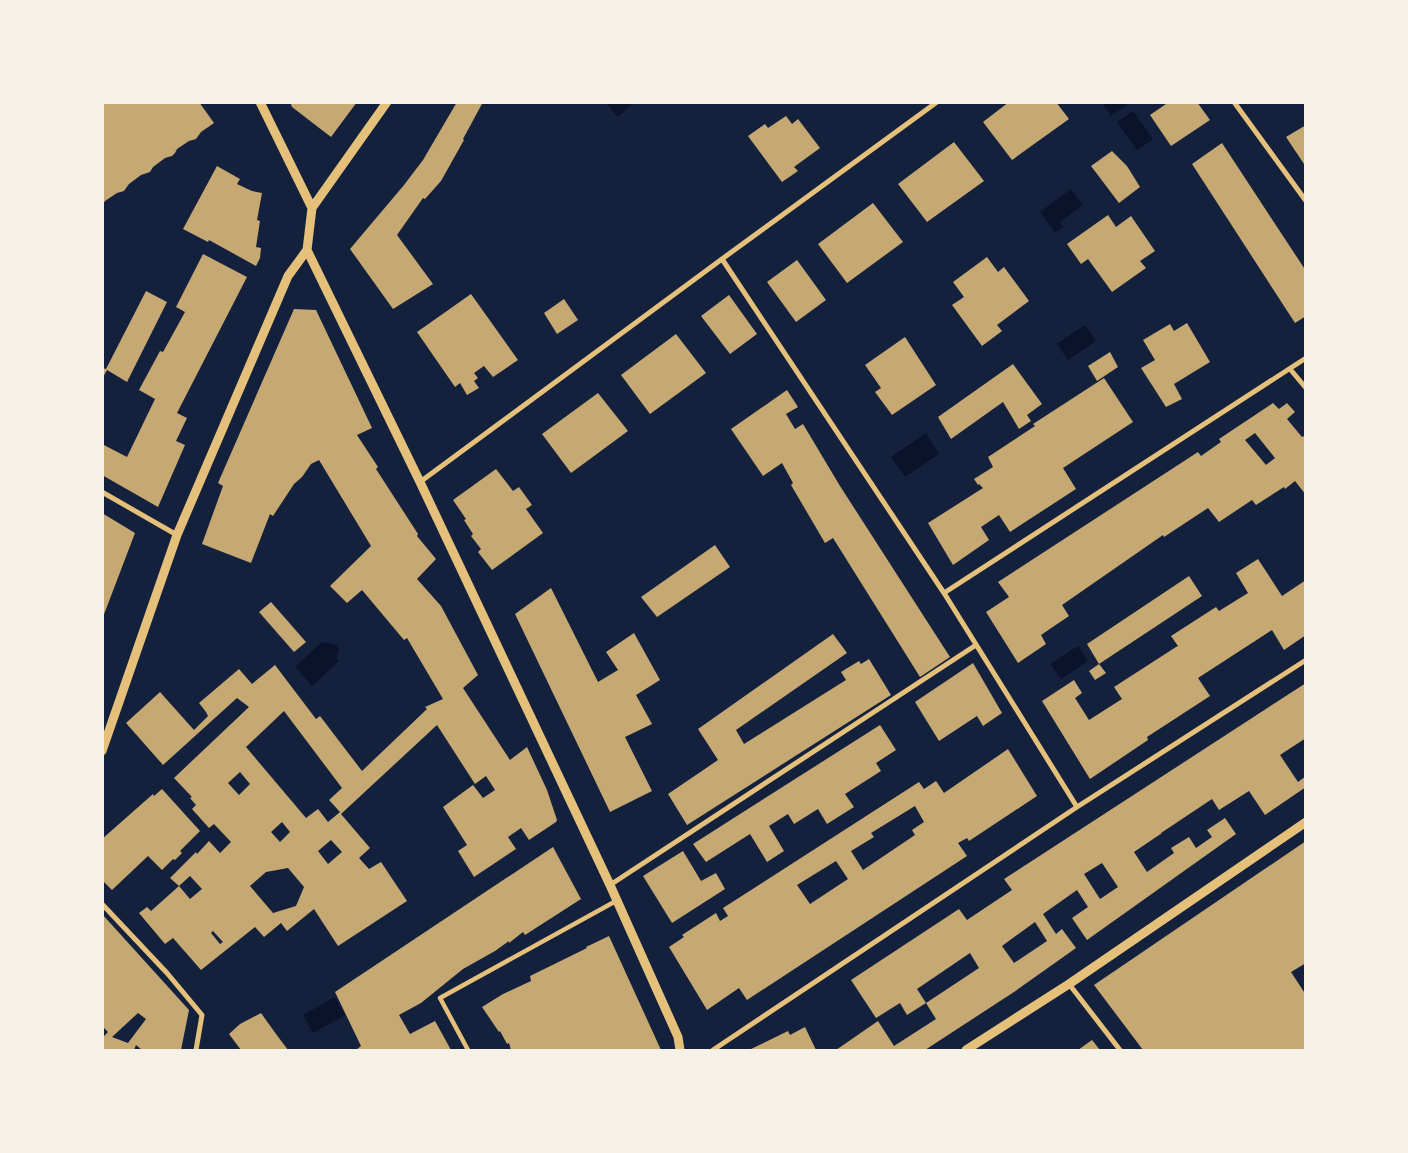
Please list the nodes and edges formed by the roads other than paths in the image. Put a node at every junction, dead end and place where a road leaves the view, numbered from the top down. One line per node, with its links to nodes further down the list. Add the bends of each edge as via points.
1 (260, 102): 6 (street)
2 (387, 102): 6 (street)
3 (937, 102): 8 (street)
4 (1234, 102): 5 (street)
5 (1306, 201)
6 (312, 208): 7 (street)
7 (308, 250): 12 (street); 14 (street, via 288,276)
8 (722, 259): 12 (street); 15 (street)
9 (1306, 358): 10 (street)
10 (1290, 369): 11 (street); 15 (street)
11 (1306, 388)
12 (420, 482): 21 (street)
13 (102, 492): 14 (street)
14 (177, 535): 18 (street)
15 (944, 593): 16 (street)
16 (976, 645): 19 (street); 21 (street)
17 (1306, 660): 19 (street)
18 (102, 751)
19 (1077, 807): 28 (street)
20 (1306, 822): 24 (street)
21 (610, 885): 22 (street)
22 (616, 901): 26 (street, via 440,998); 27 (street, via 678,1037)
23 (102, 904): 25 (street, via 168,973 202,1015)
24 (1069, 984): 29 (street); 30 (street)
25 (196, 1050)
26 (468, 1050)
27 (680, 1050)
28 (713, 1050)
29 (966, 1050)
30 (1120, 1050)

